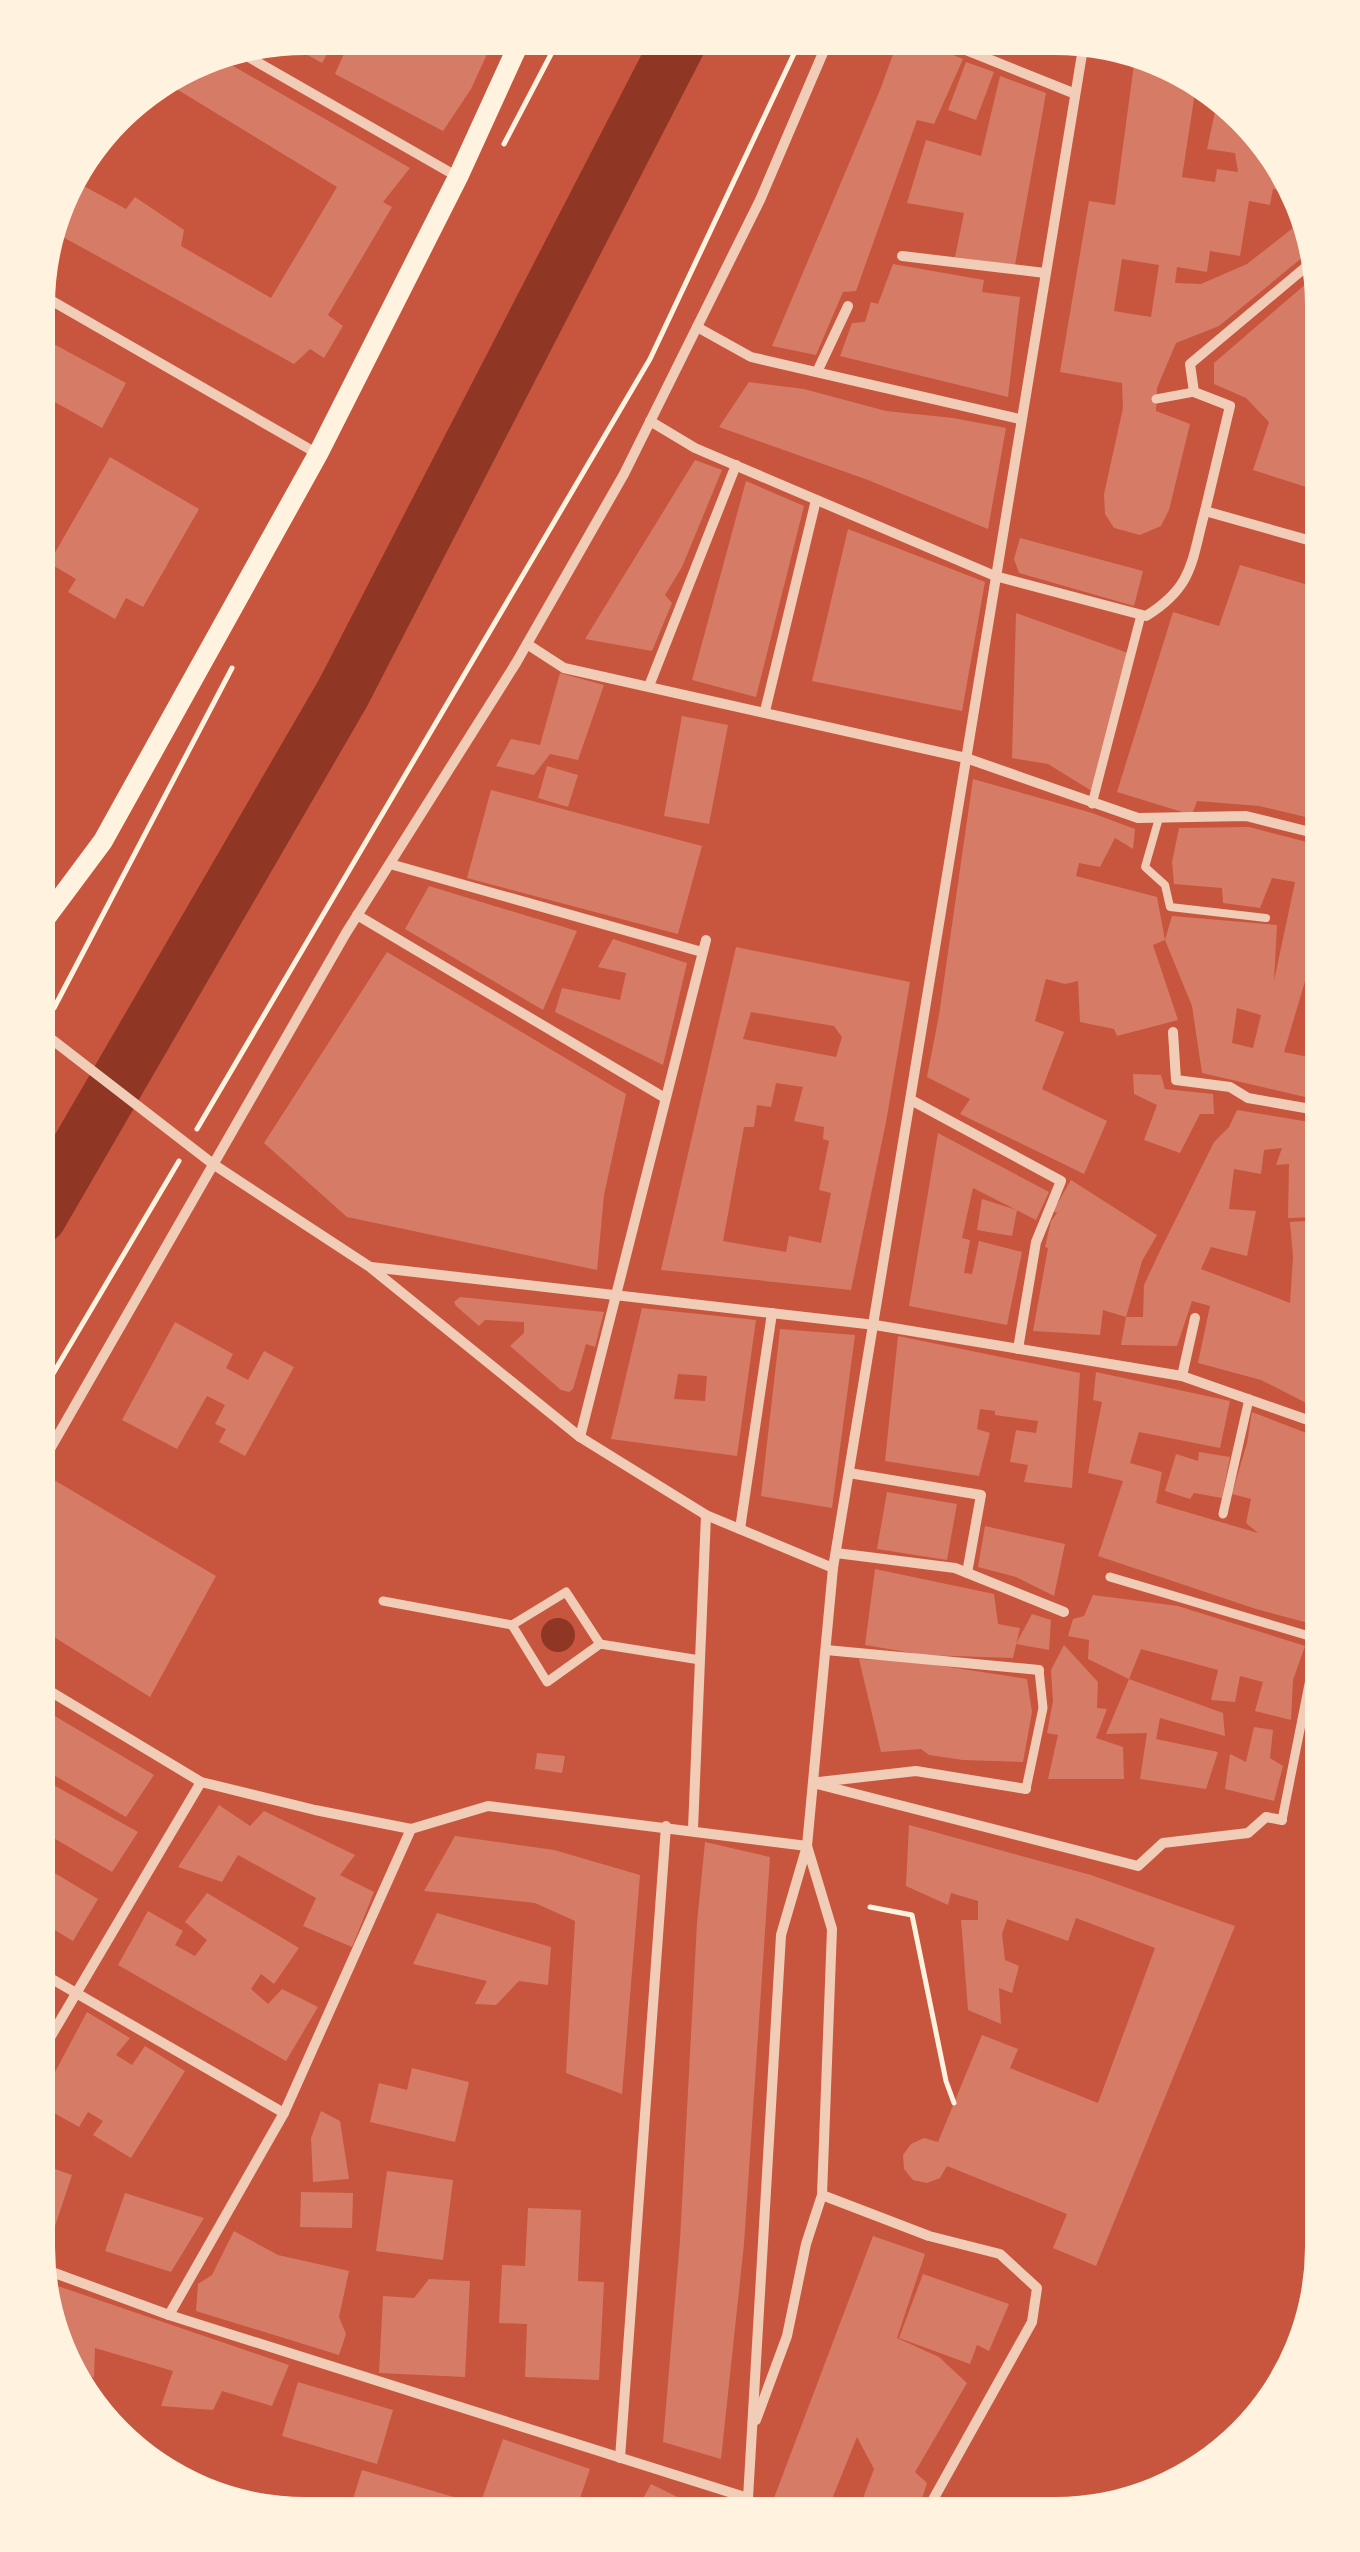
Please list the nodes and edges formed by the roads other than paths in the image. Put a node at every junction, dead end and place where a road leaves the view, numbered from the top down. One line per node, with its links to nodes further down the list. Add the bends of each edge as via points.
1 (822, 55): 13 (street)
2 (979, 55): 6 (street)
3 (513, 56): 7 (main road)
4 (1080, 57): 6 (street)
5 (254, 60): 7 (street)
6 (1073, 93): 10 (street)
7 (458, 177): 19 (main road)
8 (902, 256): 10 (street)
9 (1302, 269): 15 (street, via 1190,364)
10 (1045, 273): 17 (street)
11 (55, 303): 19 (street)
12 (848, 306): 14 (street)
13 (697, 327): 14 (street, via 751,357); 18 (street)
14 (817, 372): 17 (street)
15 (1194, 392): 16 (street); 22 (street, via 1230,406)
16 (1156, 399)
17 (1020, 419): 24 (street)
18 (650, 421): 20 (street); 26 (street)
19 (318, 454): 34 (main road, via 102,841)
20 (736, 465): 21 (street); 27 (street)
21 (816, 500): 24 (street); 28 (street)
22 (1206, 510): 23 (street); 25 (street, via 1184,584 1168,603)
23 (1305, 539)
24 (995, 576): 25 (street); 29 (street)
25 (1142, 615): 30 (street)
26 (526, 644): 27 (street, via 564,668); 33 (street)
27 (649, 686): 28 (street)
28 (765, 712): 29 (street)
29 (966, 758): 30 (street); 40 (street)
30 (1092, 804): 31 (street)
31 (1159, 818): 32 (street, via 1246,816); 36 (lane, via 1145,868 1165,885 1170,907)
32 (1305, 830)
33 (390, 864): 35 (street); 39 (street, via 704,946)
34 (55, 905)
35 (358, 915): 39 (street); 42 (street)
36 (1266, 918)
37 (1173, 1032): 41 (street, via 1176,1080)
38 (55, 1042): 42 (street)
39 (665, 1098): 44 (street)
40 (911, 1100): 47 (street); 48 (street, via 1061,1180 1036,1242)
41 (1305, 1108)
42 (213, 1164): 43 (street); 53 (street)
43 (370, 1267): 44 (street); 52 (street)
44 (618, 1295): 45 (street); 52 (street)
45 (772, 1313): 47 (street); 57 (street)
46 (1195, 1318): 49 (street)
47 (874, 1325): 48 (street); 54 (street)
48 (1018, 1349): 49 (street)
49 (1182, 1376): 50 (street)
50 (1248, 1399): 51 (street); 56 (street)
51 (1304, 1419)
52 (580, 1437): 55 (street)
53 (55, 1440)
54 (850, 1474): 58 (street); 60 (street, via 980,1495)
55 (706, 1514): 57 (street); 68 (street)
56 (1223, 1514)
57 (740, 1528): 59 (street)
58 (836, 1553): 59 (street); 60 (street)
59 (834, 1568): 67 (street)
60 (967, 1573): 63 (street)
61 (1110, 1577): 65 (street)
62 (383, 1601): 64 (street)
63 (1064, 1612)
64 (512, 1625): 66 (street, via 566,1592); 66 (street, via 547,1682)
65 (1304, 1635)
66 (600, 1644): 68 (street)
67 (826, 1650): 69 (street); 73 (street)
68 (700, 1660): 78 (street)
69 (1039, 1670): 74 (street, via 1043,1708)
70 (55, 1694): 72 (street)
71 (1304, 1701): 75 (street)
72 (201, 1782): 77 (street); 81 (street)
73 (813, 1783): 74 (street, via 916,1771); 75 (street, via 1138,1866 1163,1843 1248,1833 1266,1816); 79 (street)
74 (1026, 1788)
75 (1282, 1820)
76 (666, 1826): 77 (street, via 488,1806); 78 (street); 88 (street)
77 (411, 1829): 83 (street)
78 (692, 1829): 79 (street)
79 (807, 1846): 84 (street, via 832,1929); 87 (street, via 780,1935)
80 (55, 1981): 81 (street)
81 (77, 1993): 82 (street); 83 (street)
82 (55, 2030)
83 (284, 2113): 86 (street)
84 (822, 2194): 87 (street, via 787,2336); 91 (street, via 929,2236 1000,2254 1037,2288 1032,2322)
85 (57, 2274): 86 (street)
86 (169, 2315): 88 (street)
87 (752, 2431): 90 (street)
88 (620, 2458): 89 (street)
89 (745, 2497)
90 (748, 2497)
91 (935, 2497)

